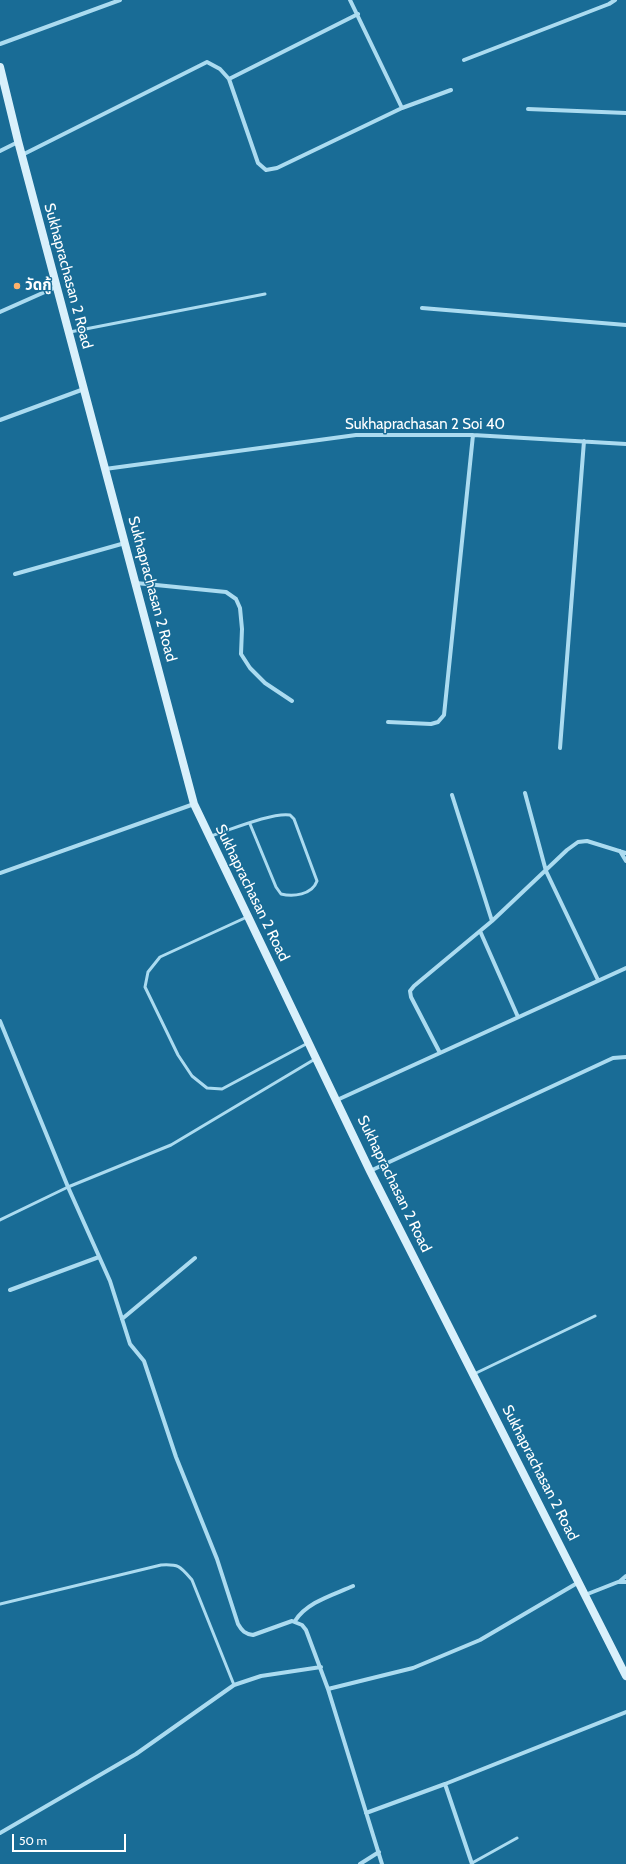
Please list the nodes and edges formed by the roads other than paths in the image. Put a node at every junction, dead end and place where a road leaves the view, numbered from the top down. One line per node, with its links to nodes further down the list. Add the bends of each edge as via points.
1 (120, 0): 5 (street)
2 (350, 0): 4 (street)
3 (615, 0): 6 (street)
4 (358, 14): 8 (street); 10 (street)
5 (0, 44)
6 (464, 60)
7 (0, 67): 13 (street, Sukhaprachasan 2 Road)
8 (229, 79): 10 (street, via 258,163 266,170 277,168); 15 (street, via 220,69 207,62)
9 (450, 90): 10 (street)
10 (402, 108)
11 (528, 109): 12 (street)
12 (626, 113)
13 (18, 141): 14 (street); 15 (street, Sukhaprachasan 2 Road)
14 (0, 151)
15 (22, 155): 16 (street, Sukhaprachasan 2 Road)
16 (57, 286): 19 (street); 21 (street, Sukhaprachasan 2 Road)
17 (265, 294): 21 (lane)
18 (422, 308): 20 (street)
19 (0, 312)
20 (626, 325)
21 (69, 332): 22 (street, Sukhaprachasan 2 Road)
22 (84, 389): 23 (street); 27 (street, Sukhaprachasan 2 Road)
23 (0, 420)
24 (473, 435): 25 (street, Sukhaprachasan 2 Soi 40); 27 (street, Sukhaprachasan 2 Soi 40, via 356,435); 32 (street, via 444,715 438,722 431,724)
25 (584, 441): 26 (street, Sukhaprachasan 2 Soi 40); 33 (street)
26 (626, 444)
27 (105, 469): 28 (street, Sukhaprachasan 2 Road)
28 (125, 543): 29 (street); 30 (street, Sukhaprachasan 2 Road)
29 (15, 574)
30 (136, 583): 31 (street, via 226,592 236,599 240,608 242,629 241,654 265,683); 36 (street, Sukhaprachasan 2 Road)
31 (292, 701)
32 (388, 722)
33 (560, 748)
34 (525, 793): 42 (street)
35 (452, 795): 45 (street)
36 (194, 804): 38 (street, Sukhaprachasan 2 Road); 43 (street)
37 (250, 824): 37 (lane, via 281,894 289,896 314,888 317,881 294,819 284,814); 38 (lane)
38 (209, 836): 44 (street, Sukhaprachasan 2 Road)
39 (620, 851): 40 (street); 41 (street); 42 (street, via 587,841 578,842)
40 (626, 853)
41 (626, 861)
42 (546, 871): 45 (street); 48 (street)
43 (0, 873)
44 (247, 917): 51 (street, Sukhaprachasan 2 Road); 51 (lane, via 160,957 148,972 145,987 178,1055 192,1076 207,1088 222,1089)
45 (492, 921): 46 (street)
46 (480, 931): 49 (street); 52 (street, via 410,991)
47 (626, 968): 48 (street)
48 (598, 980): 49 (street)
49 (518, 1017): 52 (street)
50 (0, 1021): 57 (street)
51 (308, 1042): 54 (street, Sukhaprachasan 2 Road)
52 (440, 1053): 55 (street)
53 (626, 1057): 56 (street, via 613,1058)
54 (316, 1058): 55 (street, Sukhaprachasan 2 Road); 57 (lane, via 171,1145)
55 (337, 1100): 56 (street, Sukhaprachasan 2 Road)
56 (370, 1171): 64 (street, Sukhaprachasan 2 Road)
57 (68, 1187): 58 (lane); 59 (street)
58 (0, 1220)
59 (99, 1257): 61 (street); 63 (street)
60 (195, 1258): 63 (street)
61 (10, 1290)
62 (595, 1316): 64 (lane)
63 (122, 1319): 72 (street, via 130,1344 144,1361 176,1457 217,1559 241,1630 253,1635)
64 (474, 1374): 66 (street, Sukhaprachasan 2 Road)
65 (626, 1576): 67 (street)
66 (579, 1582): 70 (street, Sukhaprachasan 2 Road); 76 (street, via 480,1640 413,1668)
67 (618, 1582): 68 (street); 70 (street)
68 (626, 1582)
69 (353, 1586): 72 (street, via 310,1606 299,1614)
70 (585, 1596): 74 (street, Sukhaprachasan 2 Road)
71 (0, 1604): 75 (lane, via 161,1565 175,1564 192,1580)
72 (295, 1621): 73 (street, via 306,1630)
73 (321, 1667): 75 (street, via 261,1676); 76 (street)
74 (626, 1676)
75 (234, 1685): 80 (street, via 136,1754)
76 (328, 1689): 79 (street)
77 (626, 1712): 78 (street)
78 (445, 1784): 79 (street); 83 (street)
79 (366, 1813): 82 (street)
80 (0, 1833)
81 (517, 1838): 83 (lane)
82 (379, 1852): 84 (street); 85 (street)
83 (472, 1863)
84 (360, 1864)
85 (382, 1864)

